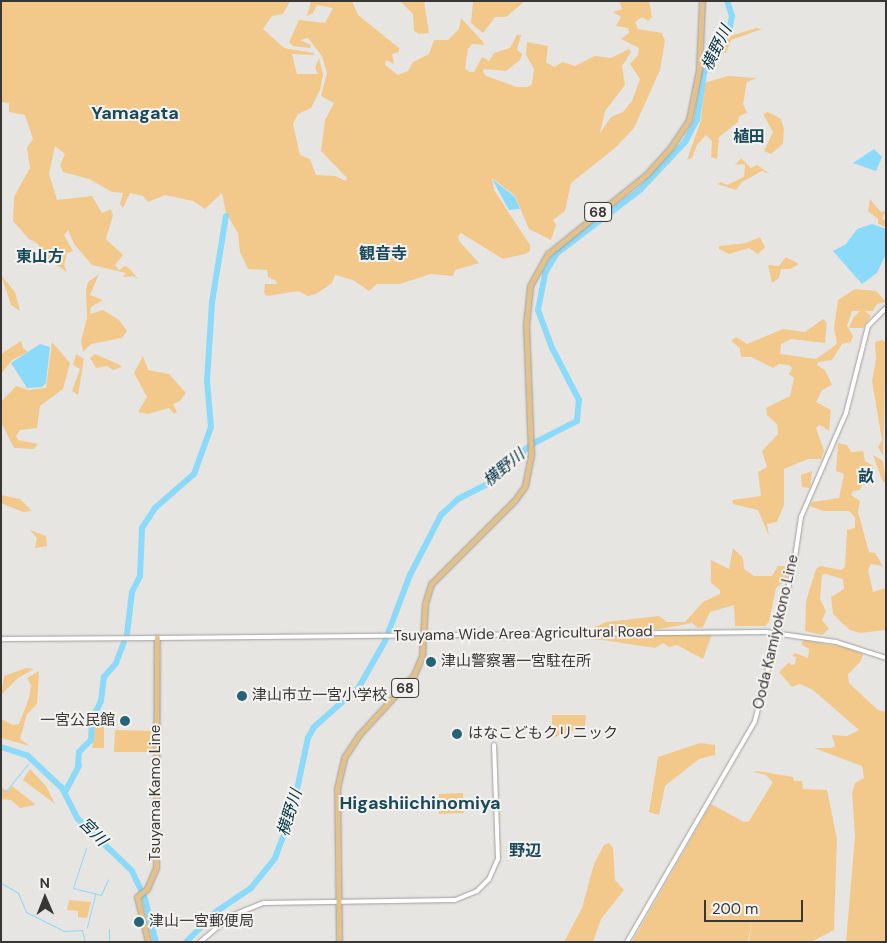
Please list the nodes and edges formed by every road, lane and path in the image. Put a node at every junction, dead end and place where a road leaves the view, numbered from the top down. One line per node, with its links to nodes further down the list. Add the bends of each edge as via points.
1 (702, 1): 4 (main road, 68, via 698,82 692,113 683,129 660,162 556,246 535,274 526,307 531,454 528,476 516,500 431,584 425,604)
2 (886, 308): 3 (street, Ooda Kamiyokono Line, via 868,326 846,413 801,517 794,564)
3 (775, 632): 4 (street, Tsuyama Wide Area Agricultural Road); 7 (street, Tsuyama Wide Area Agricultural Road, via 836,642); 13 (street, Ooda Kamiyokono Line, via 755,721)
4 (424, 635): 5 (street, Tsuyama Wide Area Agricultural Road); 9 (main road, 68, via 422,656 414,675 359,735 344,758 337,789)
5 (157, 638): 6 (street, Tsuyama Wide Area Agricultural Road); 10 (main road, Tsuyama Kamo Line, via 156,868 145,892 138,897)
6 (1, 639)
7 (886, 658)
8 (494, 745): 9 (street, via 498,859 495,870 482,887 455,900)
9 (338, 902): 11 (street, via 254,906 222,922); 12 (main road, 68)
10 (148, 942)
11 (200, 942)
12 (339, 942)
13 (627, 942)

